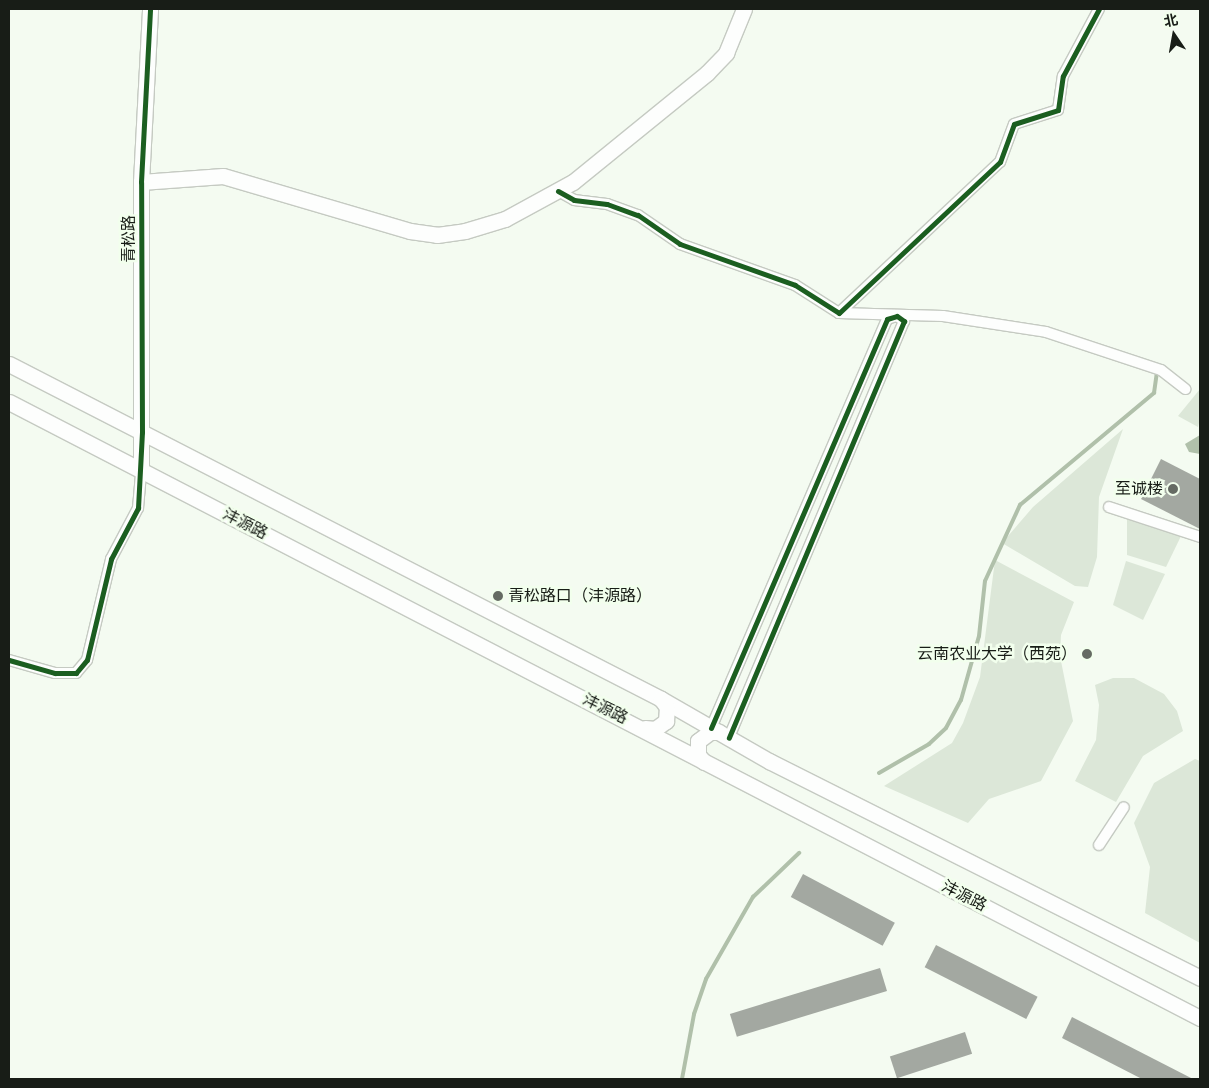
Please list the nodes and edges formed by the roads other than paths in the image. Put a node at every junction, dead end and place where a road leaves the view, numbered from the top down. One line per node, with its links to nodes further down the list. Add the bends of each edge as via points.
1 (150, 9): 4 (main road, 青松路)
2 (744, 9): 5 (main road, via 726,53 707,73)
3 (1099, 9): 6 (street, via 1063,76 1058,110 1014,124 1000,162)
4 (142, 182): 5 (main road, via 223,176 437,235 505,219); 11 (main road, 青松路)
5 (558, 191): 6 (street, via 574,200 607,204 638,215 680,244 795,285)
6 (839, 313): 7 (street, via 866,310)
7 (897, 316): 9 (street, via 943,316 1046,332 1161,370); 18 (street, via 887,319); 18 (street, via 904,320)
8 (9, 364): 11 (main road, 沣源路)
9 (1185, 389)
10 (9, 402): 12 (main road, 沣源路)
11 (142, 432): 12 (main road, 青松路); 16 (main road, 沣源路)
12 (141, 470): 15 (street, via 138,508 111,559 87,660 76,673 55,673); 17 (main road, 沣源路)
13 (1109, 507): 14 (street)
14 (1200, 537)
15 (9, 660)
16 (661, 699): 17 (main road, via 667,707 666,721 655,729); 18 (main road, 沣源路)
17 (646, 728): 19 (main road, 沣源路)
18 (720, 733): 19 (main road, via 710,732 698,741 698,755); 22 (main road, 沣源路)
19 (704, 762): 23 (main road, 沣源路)
20 (1124, 807): 21 (street)
21 (1099, 845)
22 (1200, 978)
23 (1200, 1018)

